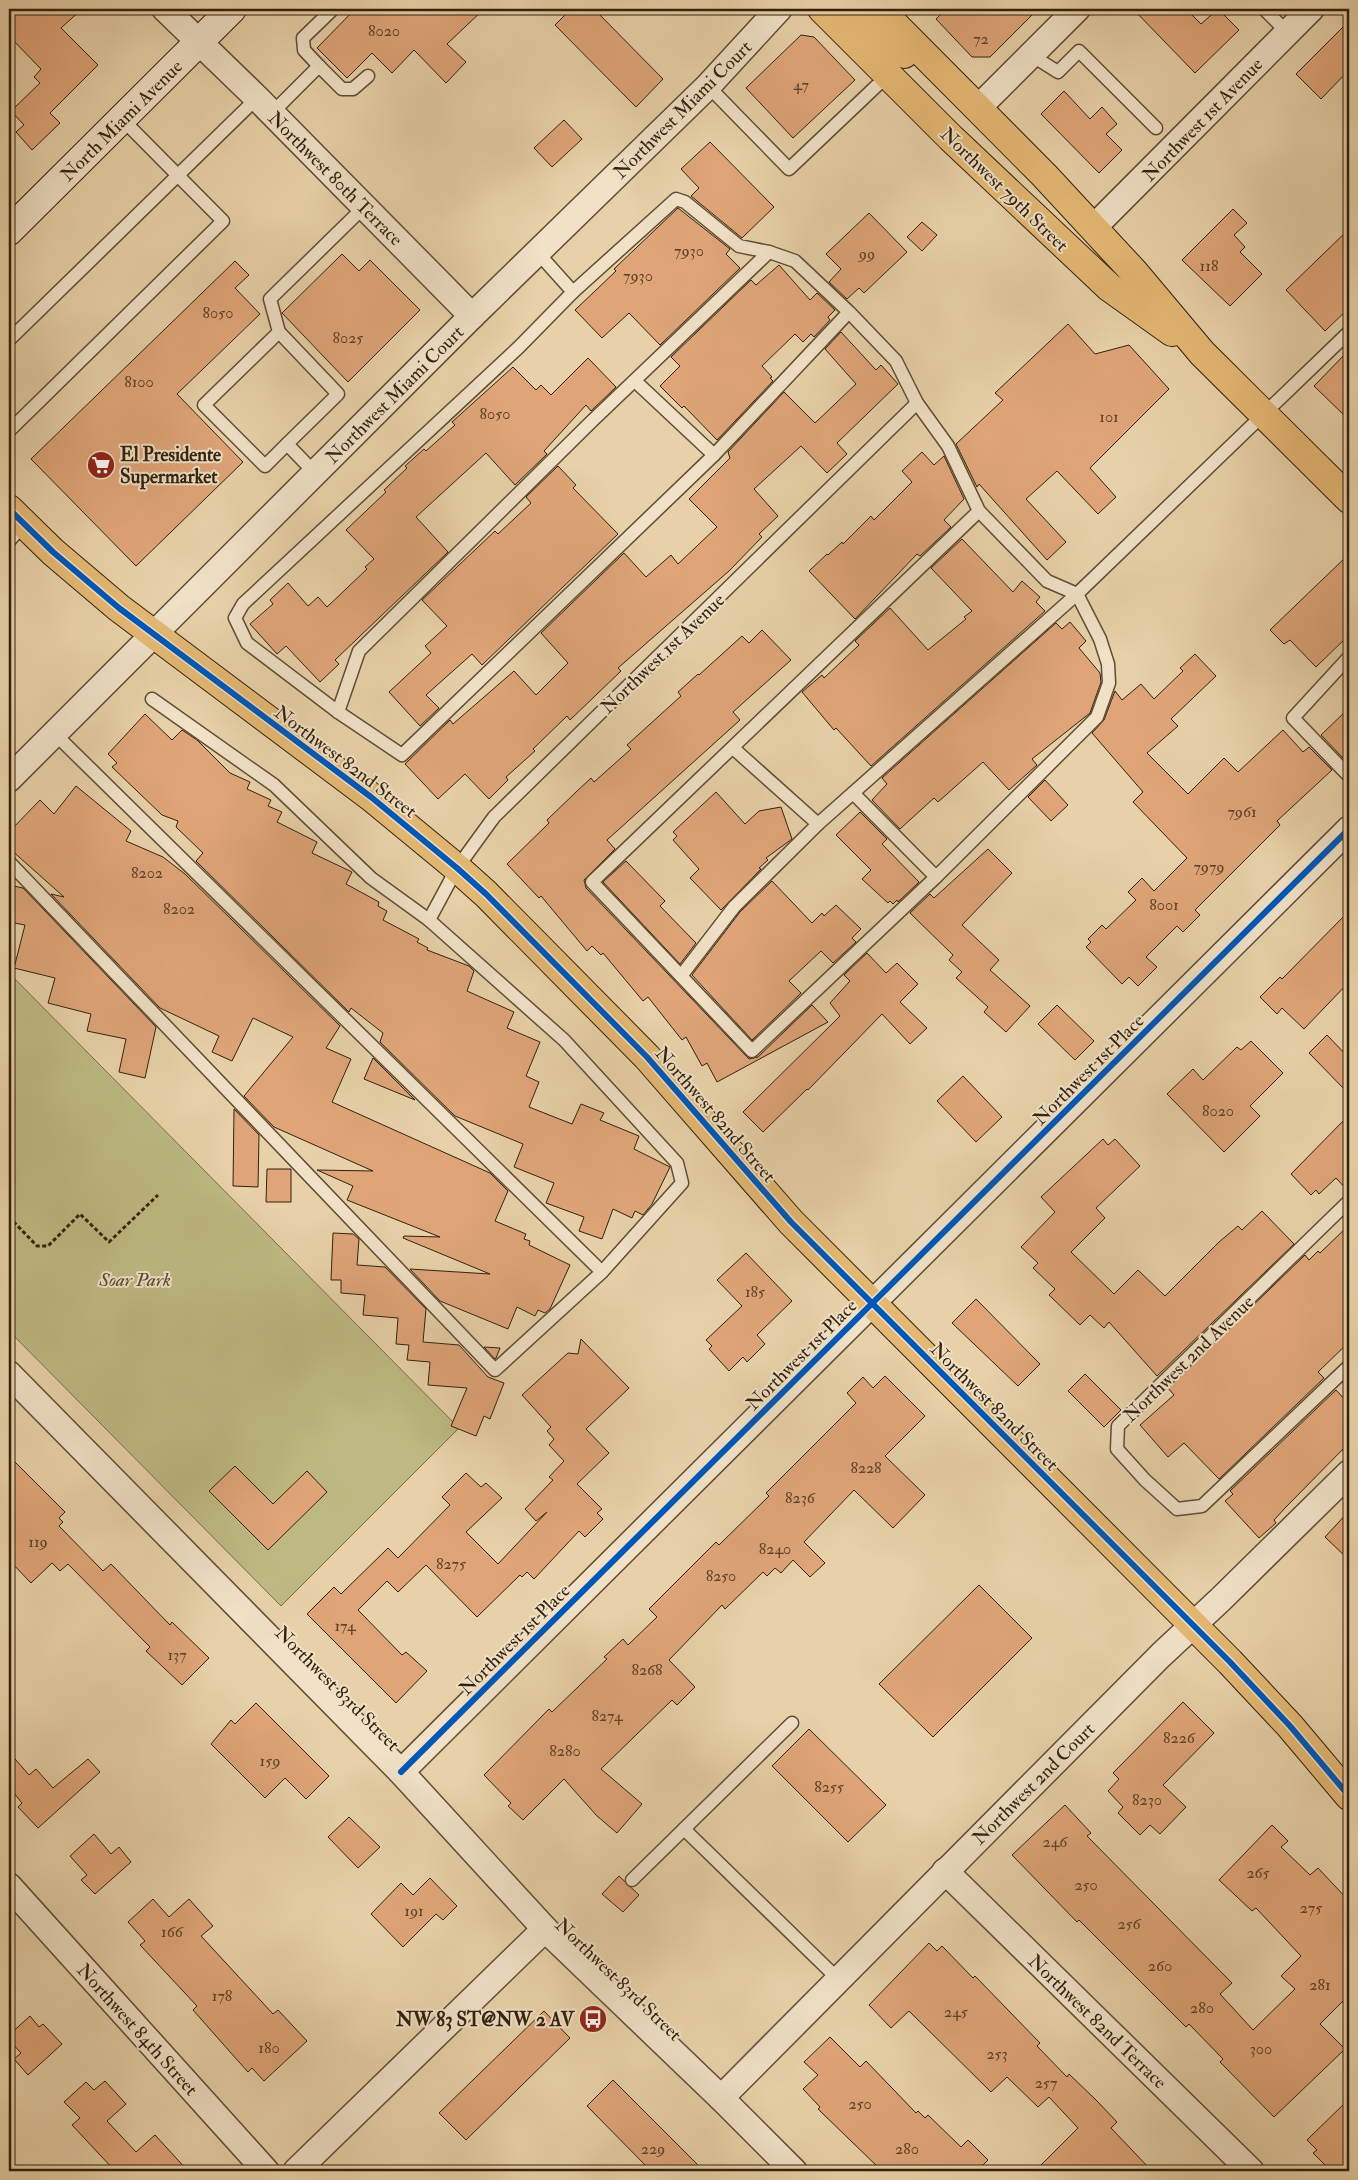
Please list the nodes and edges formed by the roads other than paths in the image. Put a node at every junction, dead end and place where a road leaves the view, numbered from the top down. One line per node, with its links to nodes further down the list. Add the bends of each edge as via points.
1 (166, 9): 12 (street, Northwest 80th Terrace)
2 (232, 9): 12 (main road, North Miami Avenue)
3 (333, 9): 14 (lane, via 303,38 304,50)
4 (779, 9): 17 (street, Northwest Miami Court)
5 (822, 9): 15 (main road, Northwest 79th Street)
6 (843, 9): 19 (main road)
7 (879, 9): 19 (main road, Northwest 79th Street)
8 (1077, 9): 13 (street)
9 (1264, 9): 11 (lane)
10 (1310, 9): 11 (street, Northwest 1st Avenue)
11 (1287, 32): 24 (street, Northwest 1st Avenue)
12 (199, 42): 18 (street, Northwest 80th Terrace); 20 (main road, North Miami Avenue)
13 (1031, 55): 19 (street); 21 (lane, via 1058,72 1079,51)
14 (319, 66): 16 (lane, via 342,89 353,90); 18 (lane)
15 (888, 75): 17 (lane, via 789,168); 34 (main road, Northwest 79th Street, via 1108,287)
16 (368, 76)
17 (708, 86): 27 (street, Northwest Miami Court)
18 (264, 105): 22 (lane); 23 (street, Northwest 80th Terrace)
19 (978, 108): 24 (main road, Northwest 79th Street)
20 (122, 119): 22 (lane); 25 (main road, North Miami Avenue)
21 (1156, 128)
22 (176, 175): 33 (lane); 38 (lane, via 223,221)
23 (364, 207): 30 (street, Northwest 80th Terrace); 31 (lane, via 270,299)
24 (1093, 228): 34 (main road, Northwest 79th Street)
25 (9, 230)
26 (769, 252): 28 (lane, via 739,246 685,202 676,199); 29 (lane, via 795,261); 35 (lane)
27 (538, 253): 28 (lane); 30 (street, Northwest Miami Court)
28 (573, 292): 49 (lane, via 520,347 243,604 235,618 247,644)
29 (849, 312): 36 (lane, via 896,361); 40 (lane)
30 (472, 316): 41 (street, Northwest Miami Court)
31 (278, 332): 39 (lane, via 338,394); 39 (lane, via 204,405 264,466)
32 (1349, 332): 37 (lane)
33 (9, 340)
34 (1202, 352): 37 (main road, Northwest 79th Street)
35 (635, 381): 40 (lane); 49 (lane, via 359,651)
36 (917, 403): 43 (lane, via 948,446); 58 (lane, Northwest 1st Avenue, via 494,817)
37 (1265, 414): 42 (main road, Northwest 79th Street); 45 (lane)
38 (9, 431)
39 (287, 444): 41 (lane)
40 (714, 455): 49 (lane, via 402,755)
41 (315, 473): 46 (street, Northwest Miami Court)
42 (1349, 499)
43 (979, 511): 45 (lane, via 1047,581); 51 (lane)
44 (14, 525): 46 (main road, Northwest 82nd Street)
45 (1077, 594): 54 (lane); 59 (lane, via 1100,639 1108,664 1109,683 1097,717)
46 (153, 634): 50 (street, Northwest Miami Court); 58 (main road, Northwest 82nd Street, via 371,797)
47 (1349, 657): 52 (lane, via 1293,718)
48 (152, 699): 60 (lane, via 274,785 371,878)
49 (338, 712)
50 (54, 733): 53 (street, Northwest Miami Court); 63 (lane)
51 (733, 748): 55 (lane); 61 (lane, via 592,882)
52 (1349, 776)
53 (9, 779)
54 (853, 793): 55 (lane); 59 (lane)
55 (818, 824): 61 (lane, via 734,907)
56 (1349, 830): 64 (street, Northwest 1st Place)
57 (9, 862): 63 (lane, via 495,1370)
58 (458, 868): 60 (lane, Northwest 1st Avenue); 64 (main road, Northwest 82nd Street, via 642,1051 767,1195)
59 (936, 876): 61 (lane, via 752,1051)
60 (428, 920): 63 (lane, via 564,1040 677,1163 682,1183)
61 (681, 976)
62 (1349, 1201): 65 (lane, Northwest 2nd Avenue, via 1118,1426 1117,1449 1177,1509 1202,1506)
63 (602, 1272)
64 (873, 1304): 68 (main road, Northwest 82nd Street); 70 (street, Northwest 1st Place)
65 (1349, 1366)
66 (9, 1374): 70 (street, Northwest 83rd Street)
67 (1349, 1473): 68 (street, Northwest 2nd Court)
68 (1193, 1625): 71 (main road, Northwest 82nd Street, via 1290,1726); 73 (street, Northwest 2nd Court)
69 (792, 1723): 72 (lane)
70 (401, 1772): 76 (street, Northwest 83rd Street)
71 (1349, 1796)
72 (684, 1829): 74 (lane); 77 (lane)
73 (945, 1871): 77 (street, Northwest 2nd Court); 82 (street, Northwest 82nd Terrace)
74 (632, 1880)
75 (9, 1886): 79 (street, Northwest 84th Street)
76 (545, 1929): 78 (street, Northwest 83rd Street); 80 (street)
77 (838, 1979): 78 (street, Northwest 2nd Court)
78 (721, 2098): 81 (street, Northwest 83rd Street)
79 (266, 2171)
80 (296, 2171)
81 (794, 2171)
82 (1251, 2171)

